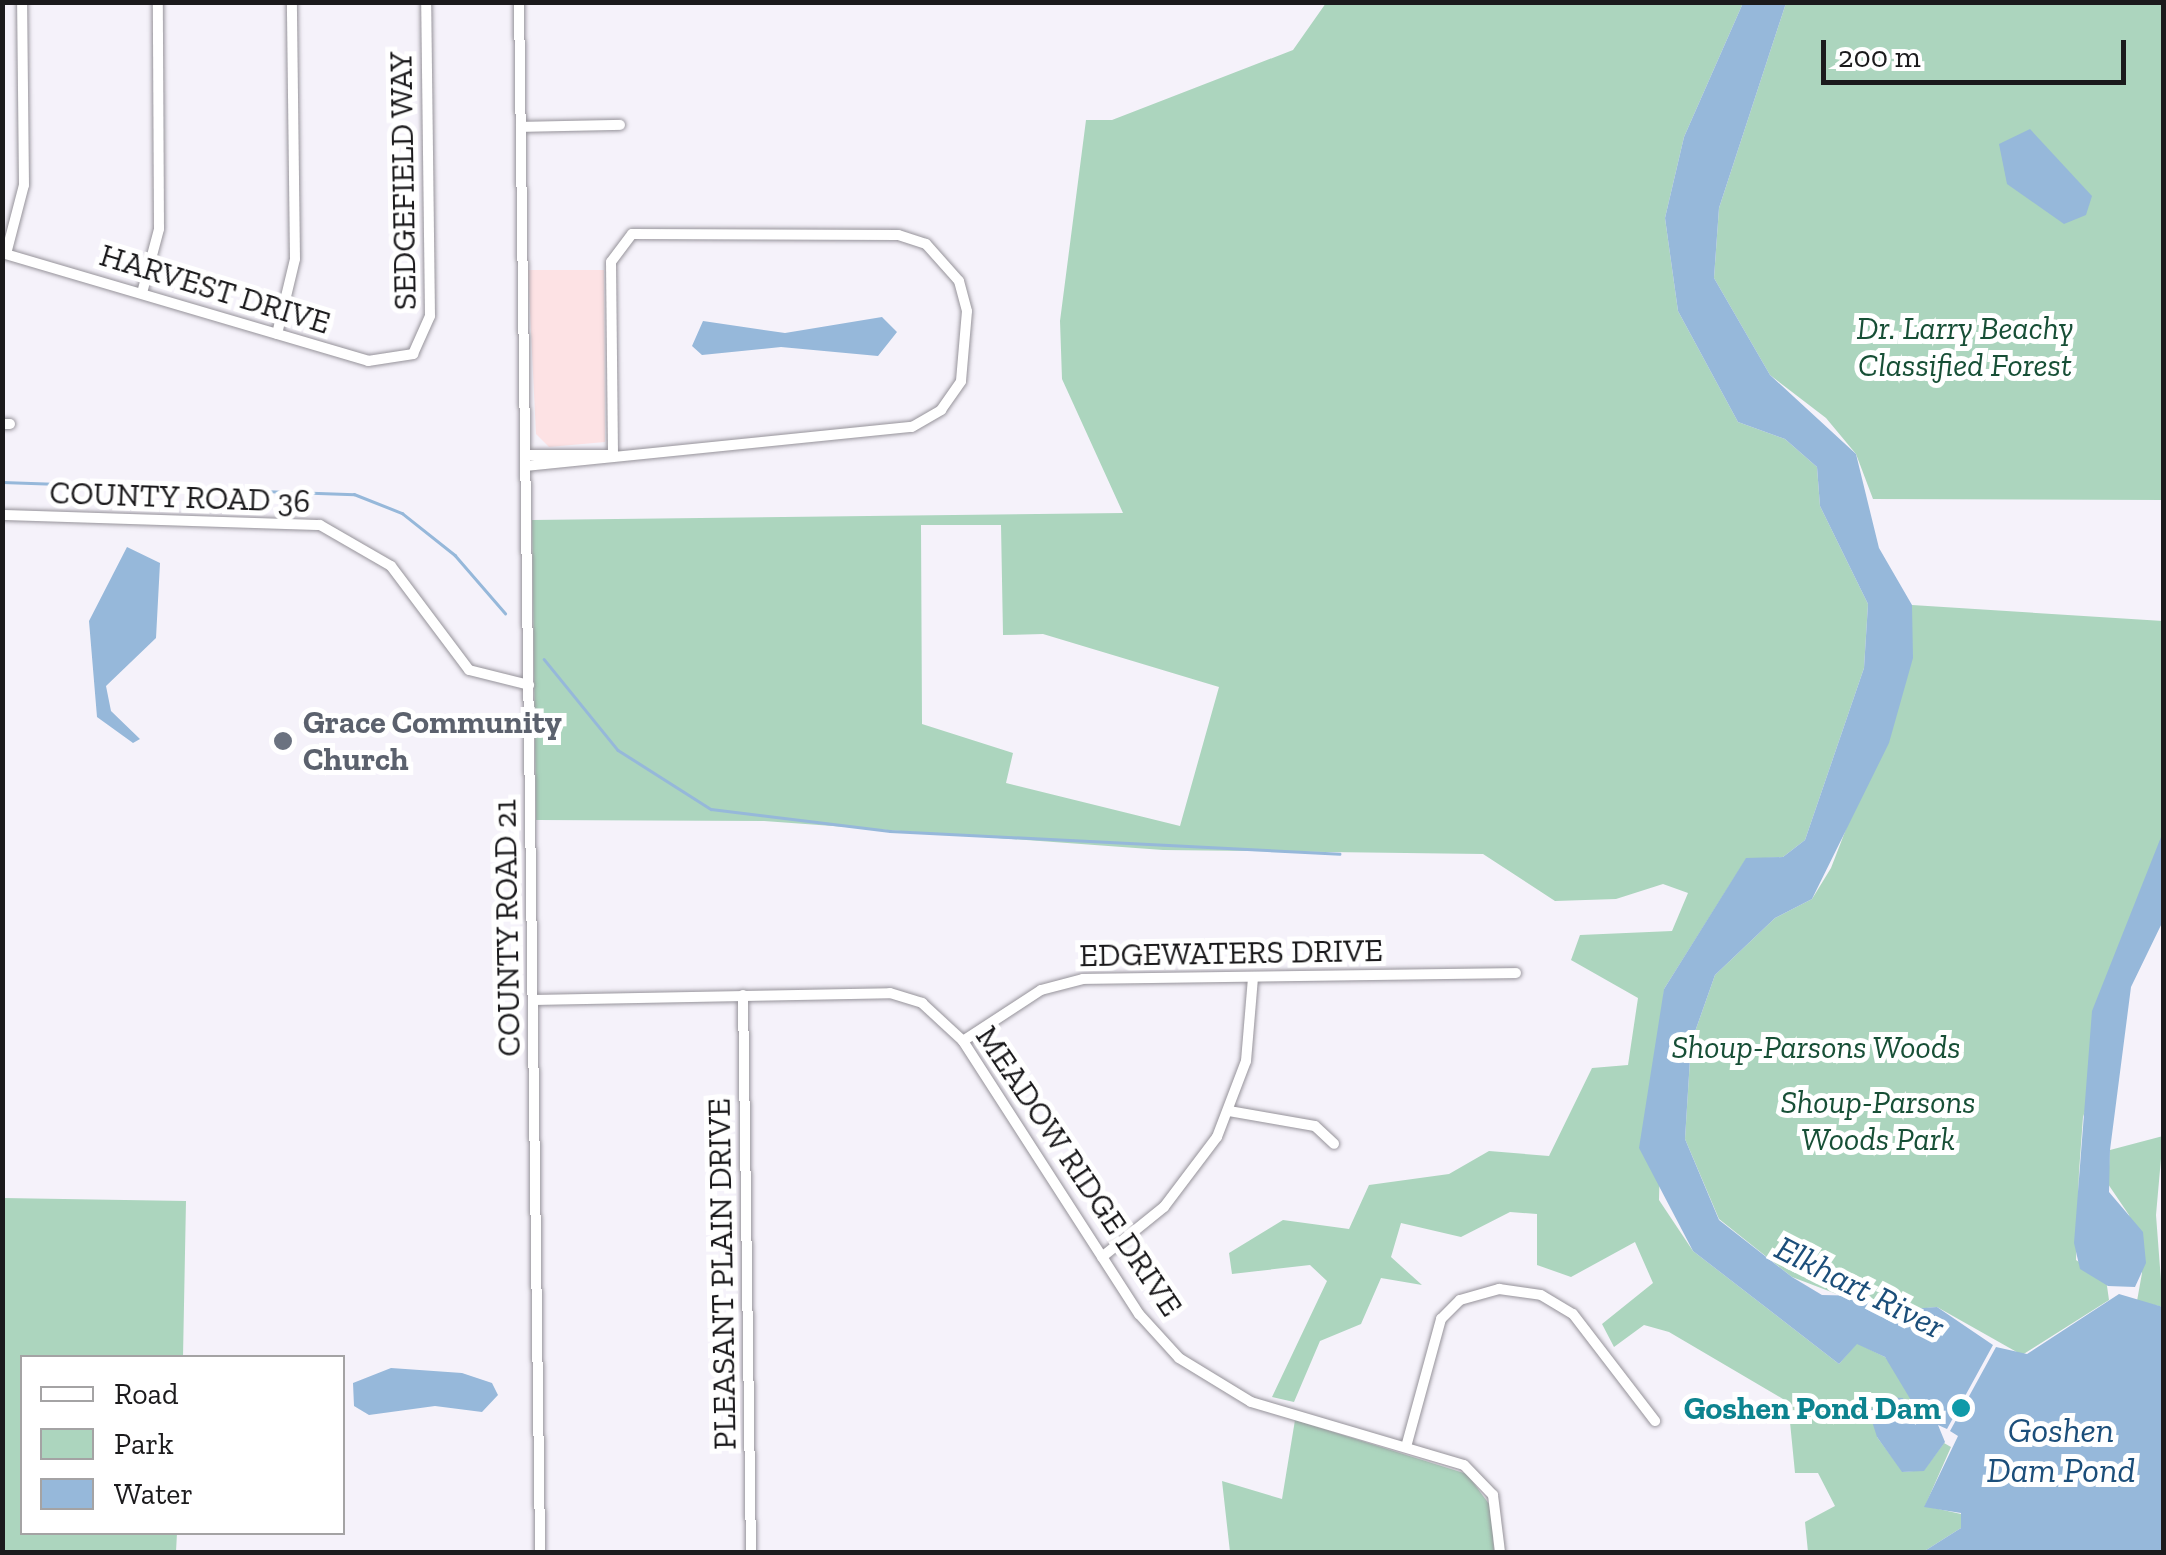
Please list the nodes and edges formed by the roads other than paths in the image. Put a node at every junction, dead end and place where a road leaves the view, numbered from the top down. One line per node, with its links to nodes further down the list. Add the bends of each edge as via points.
1 (22, 2): 8 (street, via 24,185)
2 (158, 2): 9 (street, via 160,230)
3 (292, 2): 10 (street, via 295,259)
4 (426, 2): 11 (street, SEDGEFIELD WAY, via 430,316)
5 (519, 2): 7 (street, COUNTY ROAD 21)
6 (620, 125): 7 (street)
7 (521, 127): 13 (street, COUNTY ROAD 21)
8 (4, 253): 9 (street, HARVEST DRIVE)
9 (142, 293): 10 (street, HARVEST DRIVE)
10 (277, 334): 11 (street, HARVEST DRIVE, via 378,364)
11 (413, 354)
12 (614, 456): 12 (street, via 617,246 653,231 764,240 883,234 926,244 965,294 968,353 952,397 925,421); 13 (street)
13 (525, 461): 15 (street, COUNTY ROAD 21)
14 (2, 515): 15 (street, COUNTY ROAD 36, via 320,525 390,566 469,670)
15 (529, 685): 19 (street, COUNTY ROAD 21)
16 (1516, 973): 17 (street, EDGEWATERS DRIVE)
17 (1253, 978): 20 (street, EDGEWATERS DRIVE, via 1061,982); 21 (street, via 1250,1037)
18 (743, 995): 19 (street, MEADOW RIDGE DRIVE); 20 (street, MEADOW RIDGE DRIVE, via 890,993 932,1010); 27 (street, PLEASANT PLAIN DRIVE)
19 (533, 1000): 26 (street, COUNTY ROAD 21)
20 (963, 1041): 23 (street, MEADOW RIDGE DRIVE)
21 (1229, 1111): 22 (street, via 1315,1126); 23 (street, via 1184,1185)
22 (1334, 1144)
23 (1102, 1257): 25 (street, MEADOW RIDGE DRIVE, via 1157,1337 1222,1388)
24 (1654, 1421): 25 (street, via 1573,1314 1541,1295 1499,1289 1460,1300 1442,1319)
25 (1406, 1447): 28 (street, MEADOW RIDGE DRIVE, via 1484,1481 1498,1510)
26 (540, 1552)
27 (750, 1552)
28 (1500, 1552)

